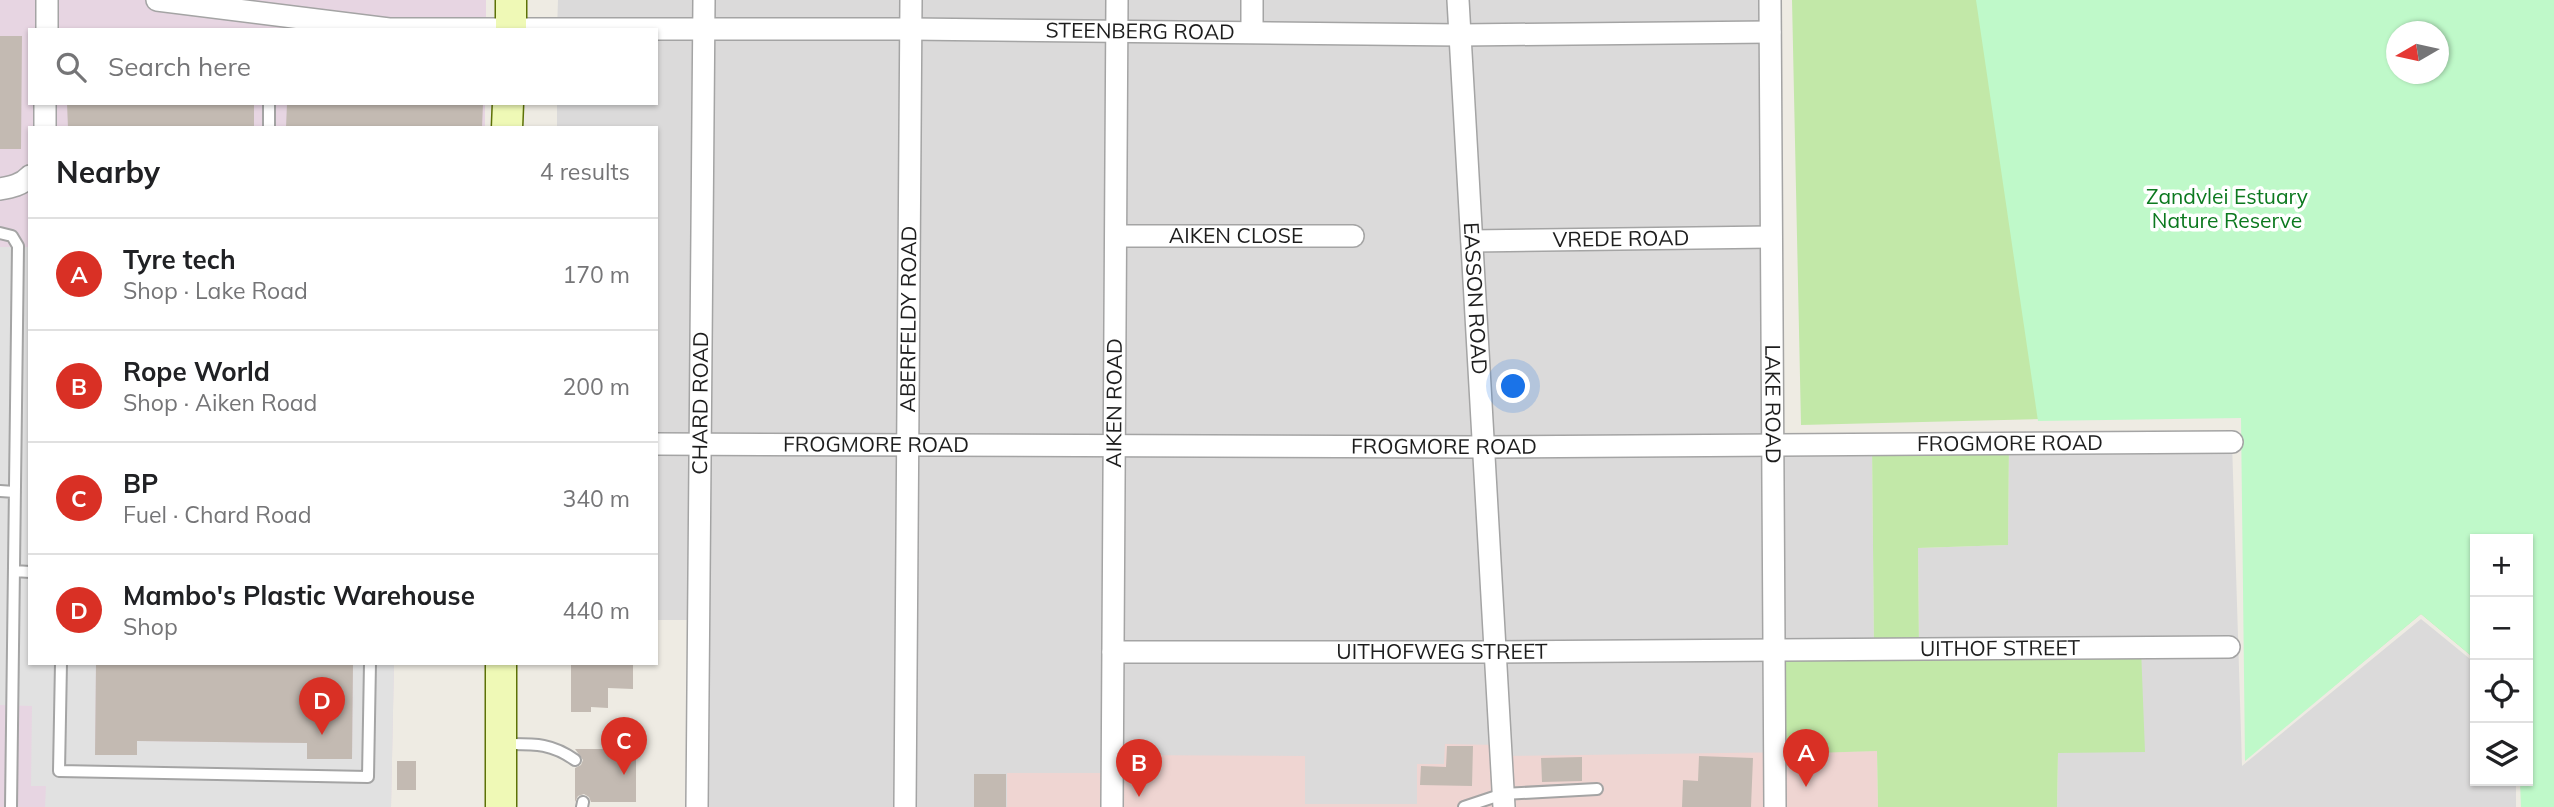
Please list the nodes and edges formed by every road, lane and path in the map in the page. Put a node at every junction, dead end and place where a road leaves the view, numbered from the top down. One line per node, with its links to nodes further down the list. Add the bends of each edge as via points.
1 (47, 0): 12 (street)
2 (157, 0): 9 (street, STEENBERG ROAD)
3 (704, 0): 15 (street, CHARD ROAD)
4 (911, 0): 16 (street, ABERFELDY ROAD)
5 (1118, 0): 17 (street, AIKEN ROAD)
6 (1252, 0): 18 (street)
7 (1458, 0): 20 (street, EASSON ROAD)
8 (1770, 0): 19 (street, LAKE ROAD)
9 (231, 5): 11 (street, STEENBERG ROAD)
10 (511, 19): 14 (street, STEENBERG ROAD); 15 (street, STEENBERG ROAD)
11 (271, 22): 13 (street, STEENBERG ROAD)
12 (47, 28)
13 (372, 28)
14 (401, 28)
15 (704, 29): 16 (street, STEENBERG ROAD); 38 (street, CHARD ROAD)
16 (911, 29): 17 (street, STEENBERG ROAD); 40 (street, ABERFELDY ROAD)
17 (1117, 32): 18 (street, STEENBERG ROAD); 30 (street, AIKEN ROAD)
18 (1252, 32): 20 (street, STEENBERG ROAD)
19 (1770, 32): 20 (street, STEENBERG ROAD); 32 (street, LAKE ROAD)
20 (1460, 35): 33 (street, EASSON ROAD)
21 (45, 105): 24 (street)
22 (269, 105): 25 (lane)
23 (508, 105): 26 (main road)
24 (44, 126)
25 (269, 126)
26 (508, 126)
27 (28, 178): 28 (street)
28 (0, 189)
29 (0, 233): 34 (lane, via 12,236 18,246)
30 (1117, 236): 31 (street, AIKEN CLOSE); 41 (street, AIKEN ROAD)
31 (1353, 236)
32 (1771, 237): 33 (street, VREDE ROAD); 39 (street, LAKE ROAD)
33 (1472, 241): 42 (street, EASSON ROAD)
34 (16, 383): 35 (lane); 44 (lane)
35 (28, 384)
36 (2232, 442): 39 (street, FROGMORE ROAD)
37 (658, 444): 38 (street, FROGMORE ROAD)
38 (700, 444): 40 (street, FROGMORE ROAD); 61 (street, CHARD ROAD)
39 (1771, 444): 42 (street, FROGMORE ROAD); 48 (street, LAKE ROAD)
40 (907, 446): 41 (street, FROGMORE ROAD); 62 (street, ABERFELDY ROAD)
41 (1113, 446): 42 (street, FROGMORE ROAD); 49 (street, AIKEN ROAD)
42 (1483, 447): 50 (street, EASSON ROAD)
43 (0, 491): 44 (lane)
44 (15, 492): 45 (lane)
45 (14, 571): 46 (lane); 54 (lane)
46 (28, 572)
47 (2229, 647): 48 (street, UITHOF STREET)
48 (1772, 649): 50 (street, UITHOFWEG STREET); 65 (street, LAKE ROAD)
49 (1113, 652): 50 (street, UITHOFWEG STREET); 63 (street, AIKEN ROAD)
50 (1494, 652): 58 (street, EASSON ROAD)
51 (61, 665): 52 (lane, via 59,771 368,777)
52 (370, 665)
53 (501, 665): 55 (main road)
54 (6, 726): 59 (lane)
55 (501, 744): 56 (lane, via 540,744 558,748); 60 (main road)
56 (575, 760)
57 (1597, 789): 58 (lane)
58 (1504, 800): 64 (lane)
59 (11, 807)
60 (500, 807)
61 (697, 807)
62 (905, 807)
63 (1112, 807)
64 (1464, 807)
65 (1775, 807)

